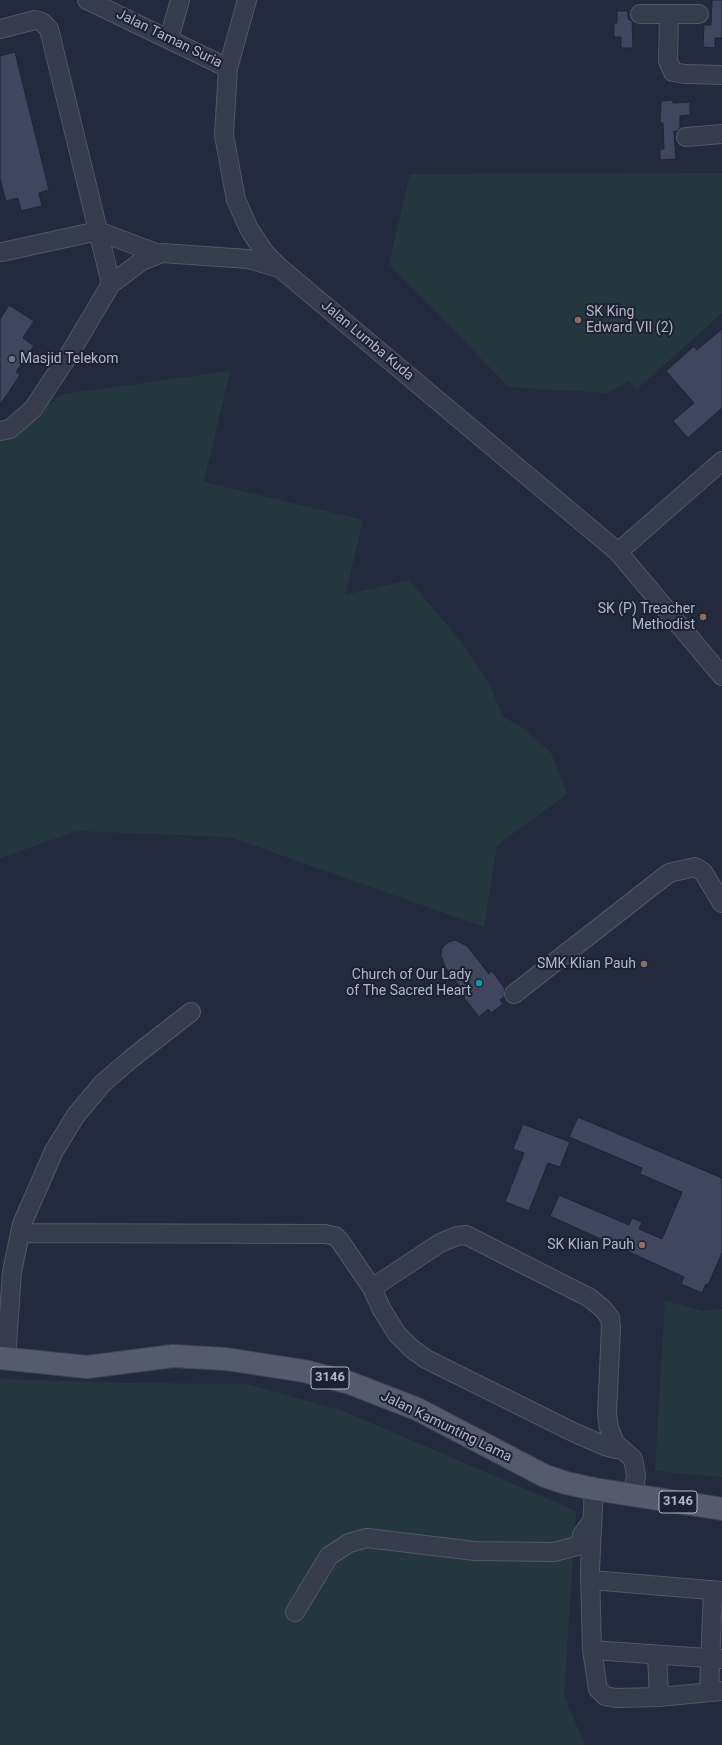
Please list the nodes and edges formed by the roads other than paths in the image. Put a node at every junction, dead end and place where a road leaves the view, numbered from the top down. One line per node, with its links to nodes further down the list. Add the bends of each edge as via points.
1 (87, 0): 4 (street, Jalan Taman Suria)
2 (180, 0): 9 (street)
3 (247, 0): 10 (street, Jalan Lumba Kuda)
4 (114, 6): 9 (street, Jalan Taman Suria)
5 (640, 14): 6 (street)
6 (669, 14): 7 (street); 11 (street, via 668,61 673,72)
7 (699, 14)
8 (0, 29): 15 (street, via 36,20 49,28)
9 (168, 39): 10 (street, Jalan Taman Suria)
10 (228, 68): 18 (street, Jalan Lumba Kuda, via 224,134 236,200 249,229 266,254)
11 (722, 75)
12 (722, 122): 13 (street)
13 (722, 134): 14 (street)
14 (686, 137)
15 (98, 231): 16 (street); 17 (street); 19 (street)
16 (2, 252)
17 (159, 254): 18 (street, via 203,254 248,259); 19 (street, via 142,261)
18 (280, 268): 22 (street, Jalan Lumba Kuda)
19 (111, 284): 20 (street, via 33,409 10,428)
20 (0, 431)
21 (722, 461): 22 (street)
22 (618, 552): 23 (street, Jalan Lumba Kuda)
23 (722, 676)
24 (722, 903): 25 (street, via 704,872 695,867 669,873)
25 (514, 994)
26 (191, 1012): 27 (street, via 103,1083 76,1115 54,1151)
27 (20, 1233): 28 (street, via 325,1234 335,1236 340,1241); 29 (street, via 12,1272)
28 (372, 1288): 30 (street, via 397,1334 426,1359 573,1432 605,1446); 30 (street, via 440,1243 466,1235 590,1298 610,1318 607,1414 611,1437)
29 (3, 1358): 31 (main road, Jalan Kamunting Lama / 3146, via 87,1367 181,1356 226,1359 304,1371 350,1383 391,1398 545,1476)
30 (619, 1448): 32 (street, via 629,1454 635,1465)
31 (594, 1489): 32 (main road, Jalan Kamunting Lama / 3146); 34 (street)
32 (633, 1496): 33 (main road, Jalan Kamunting Lama / 3146)
33 (722, 1509)
34 (592, 1521): 35 (street); 37 (street, via 582,1535 581,1545 554,1552 475,1551 367,1538 350,1543 329,1556)
35 (591, 1580): 36 (street); 38 (street)
36 (718, 1591): 40 (street)
37 (294, 1612)
38 (592, 1650): 39 (street); 42 (street, via 598,1689 605,1696)
39 (657, 1655): 40 (street); 42 (street)
40 (716, 1658): 41 (street)
41 (715, 1691): 42 (street)
42 (659, 1696)

